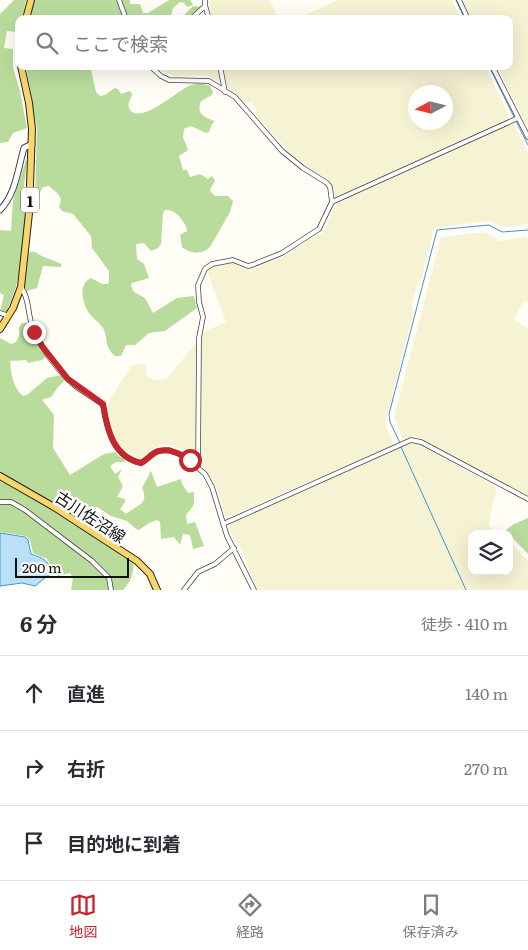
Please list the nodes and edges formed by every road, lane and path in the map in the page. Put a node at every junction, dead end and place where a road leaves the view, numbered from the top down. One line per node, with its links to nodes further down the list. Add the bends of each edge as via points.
1 (31, 0): 6 (main road)
2 (119, 0): 7 (street)
3 (206, 0): 5 (street)
4 (459, 0): 10 (street)
5 (205, 6): 8 (street); 9 (street)
6 (27, 15)
7 (125, 15)
8 (195, 15)
9 (208, 15)
10 (466, 15)
11 (22, 70): 18 (main road, 1)
12 (154, 70): 15 (street, via 169,80 209,81)
13 (221, 70): 15 (street)
14 (494, 70): 16 (street)
15 (225, 92): 19 (street, via 238,99 288,156 327,183)
16 (516, 118): 17 (street); 19 (street)
17 (528, 137)
18 (32, 144): 20 (street, via 24,148 9,199); 21 (main road, 1)
19 (332, 202): 25 (street, via 319,229 282,253 248,266 233,260 212,264 203,272 198,285 203,317 199,338)
20 (0, 210)
21 (21, 287): 23 (main road, 1); 25 (street, via 28,300 30,320 37,338 68,379 103,404 118,451 141,463 158,451 169,450)
22 (0, 313): 23 (street)
23 (9, 316): 24 (main road, 1)
24 (0, 329)
25 (198, 467): 29 (street, via 210,482)
26 (0, 476): 32 (main road, 古川佐沼線, via 137,562 150,574)
27 (528, 499): 29 (street, via 421,442 411,440)
28 (0, 502): 31 (street, via 11,502 25,510 92,561 109,578)
29 (223, 524): 30 (street)
30 (234, 548): 33 (street, via 215,564 198,572); 34 (street)
31 (111, 590)
32 (156, 590)
33 (184, 590)
34 (254, 590)

